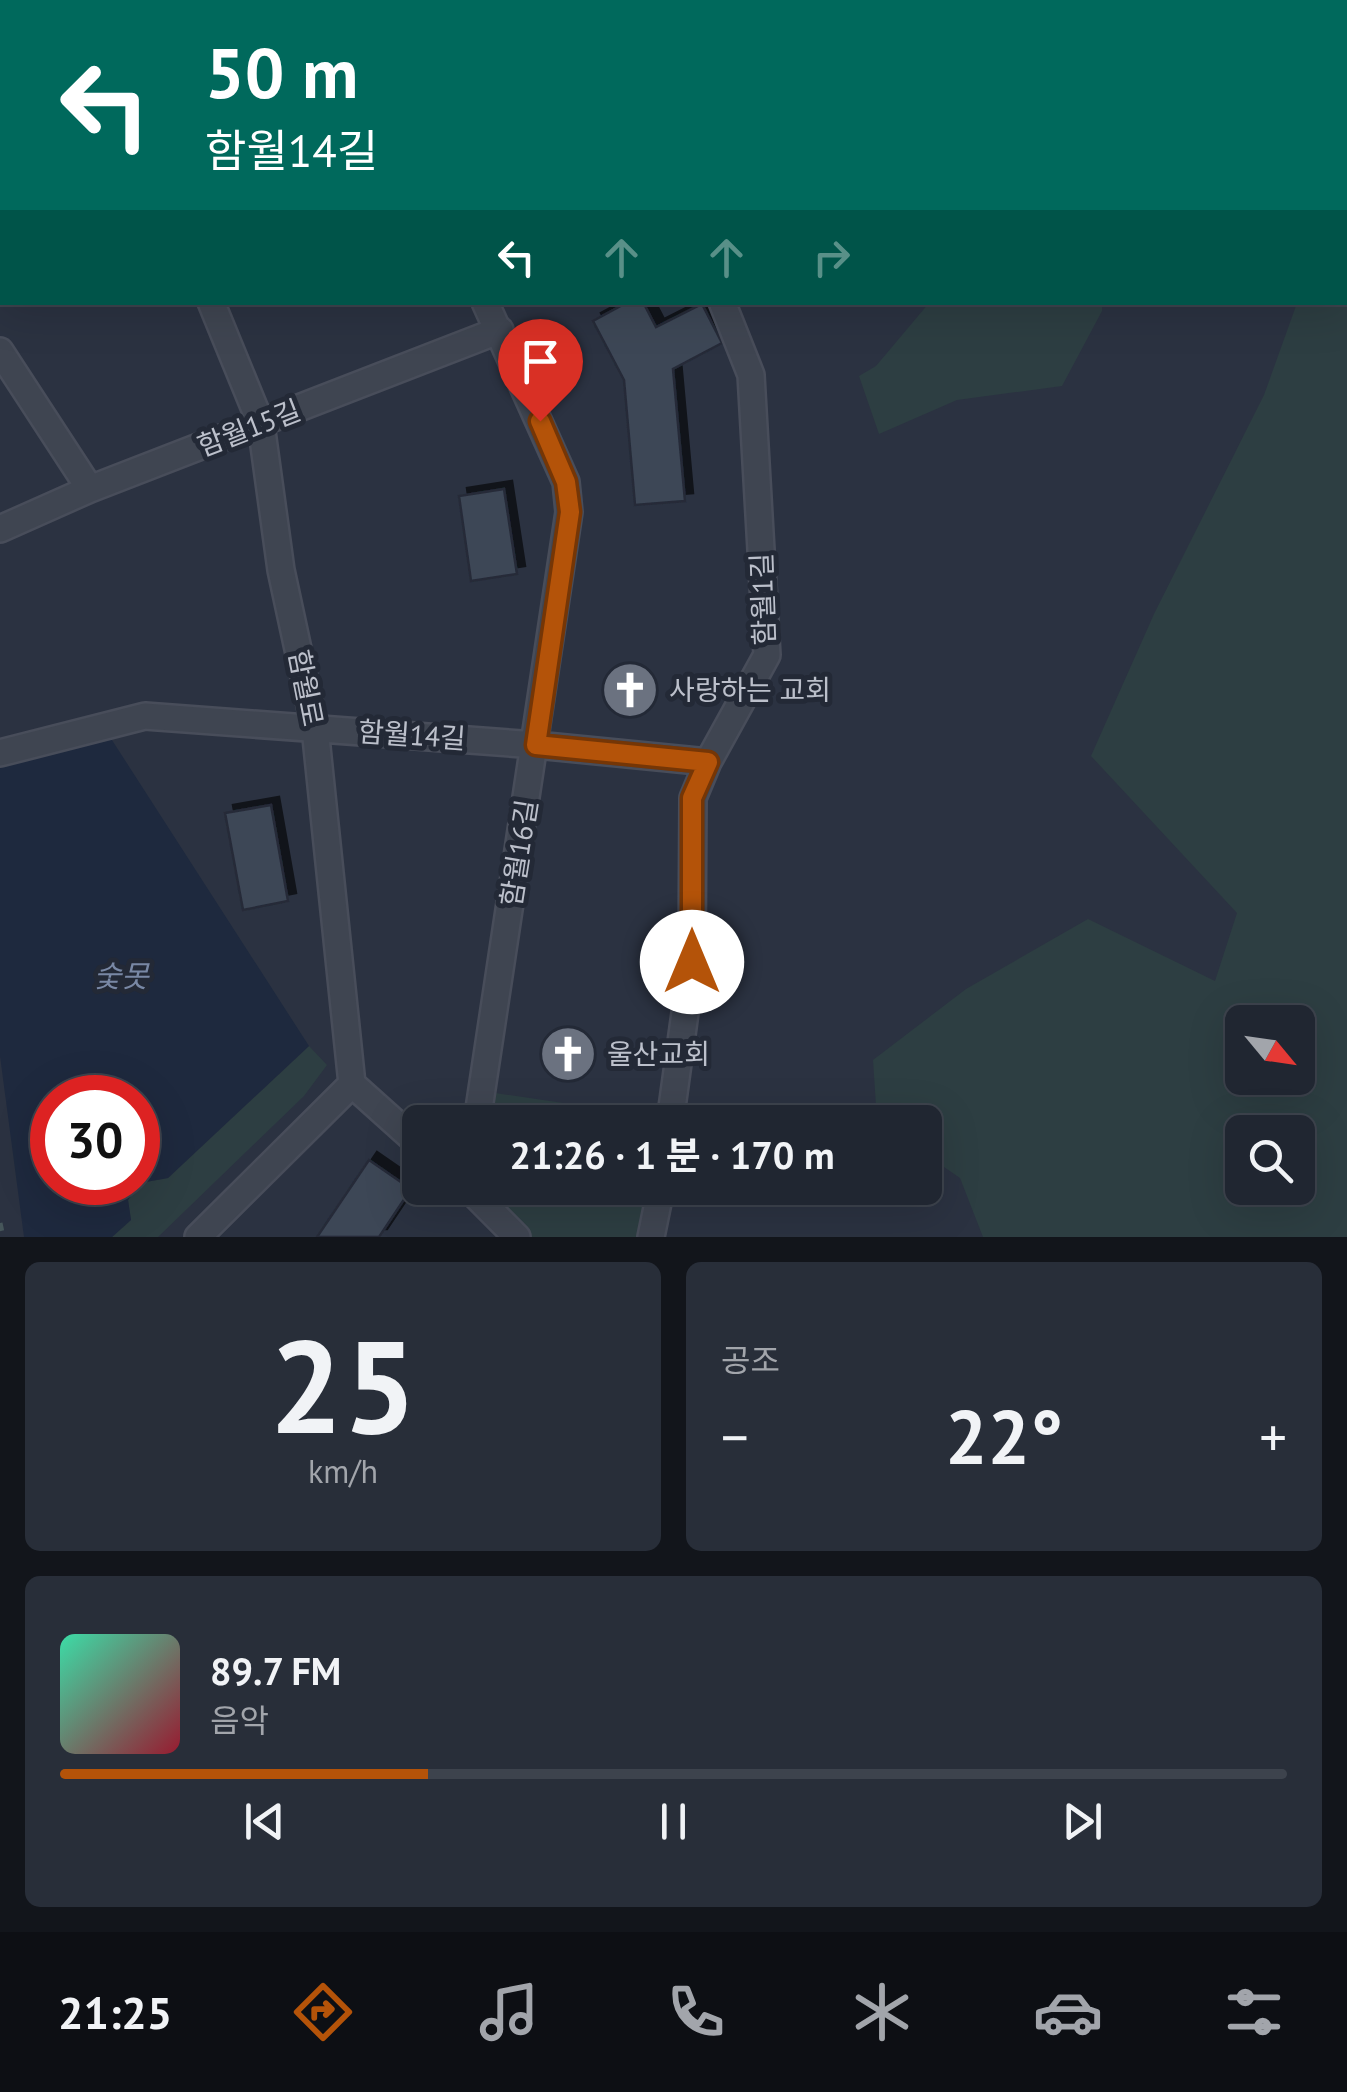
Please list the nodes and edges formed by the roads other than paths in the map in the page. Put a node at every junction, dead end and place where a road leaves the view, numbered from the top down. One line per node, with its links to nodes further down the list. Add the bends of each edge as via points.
1 (212, 305): 6 (street, 함월로)
2 (487, 305): 4 (street, 함월16길)
3 (723, 305): 12 (street, 함월1길, via 751,375 767,655)
4 (500, 330): 6 (street, 함월15길); 10 (street, 함월16길, via 566,482 570,512)
5 (0, 350): 7 (street)
6 (262, 424): 7 (street, 함월15길); 9 (street, 함월로, via 281,570)
7 (90, 489): 8 (street, 함월15길)
8 (0, 529)
9 (315, 728): 10 (street, 함월14길); 11 (street, 함월14길, via 144,716); 13 (street, 함월로)
10 (536, 745): 12 (street, 함월14길); 14 (street, 함월16길)
11 (0, 753)
12 (708, 762): 15 (street, 함월1길, via 692,798 692,962)
13 (352, 1084): 16 (street); 19 (street)
14 (480, 1105)
15 (672, 1105)
16 (402, 1129)
17 (485, 1205): 20 (street)
18 (658, 1205): 21 (street)
19 (198, 1237)
20 (517, 1237)
21 (651, 1237)

